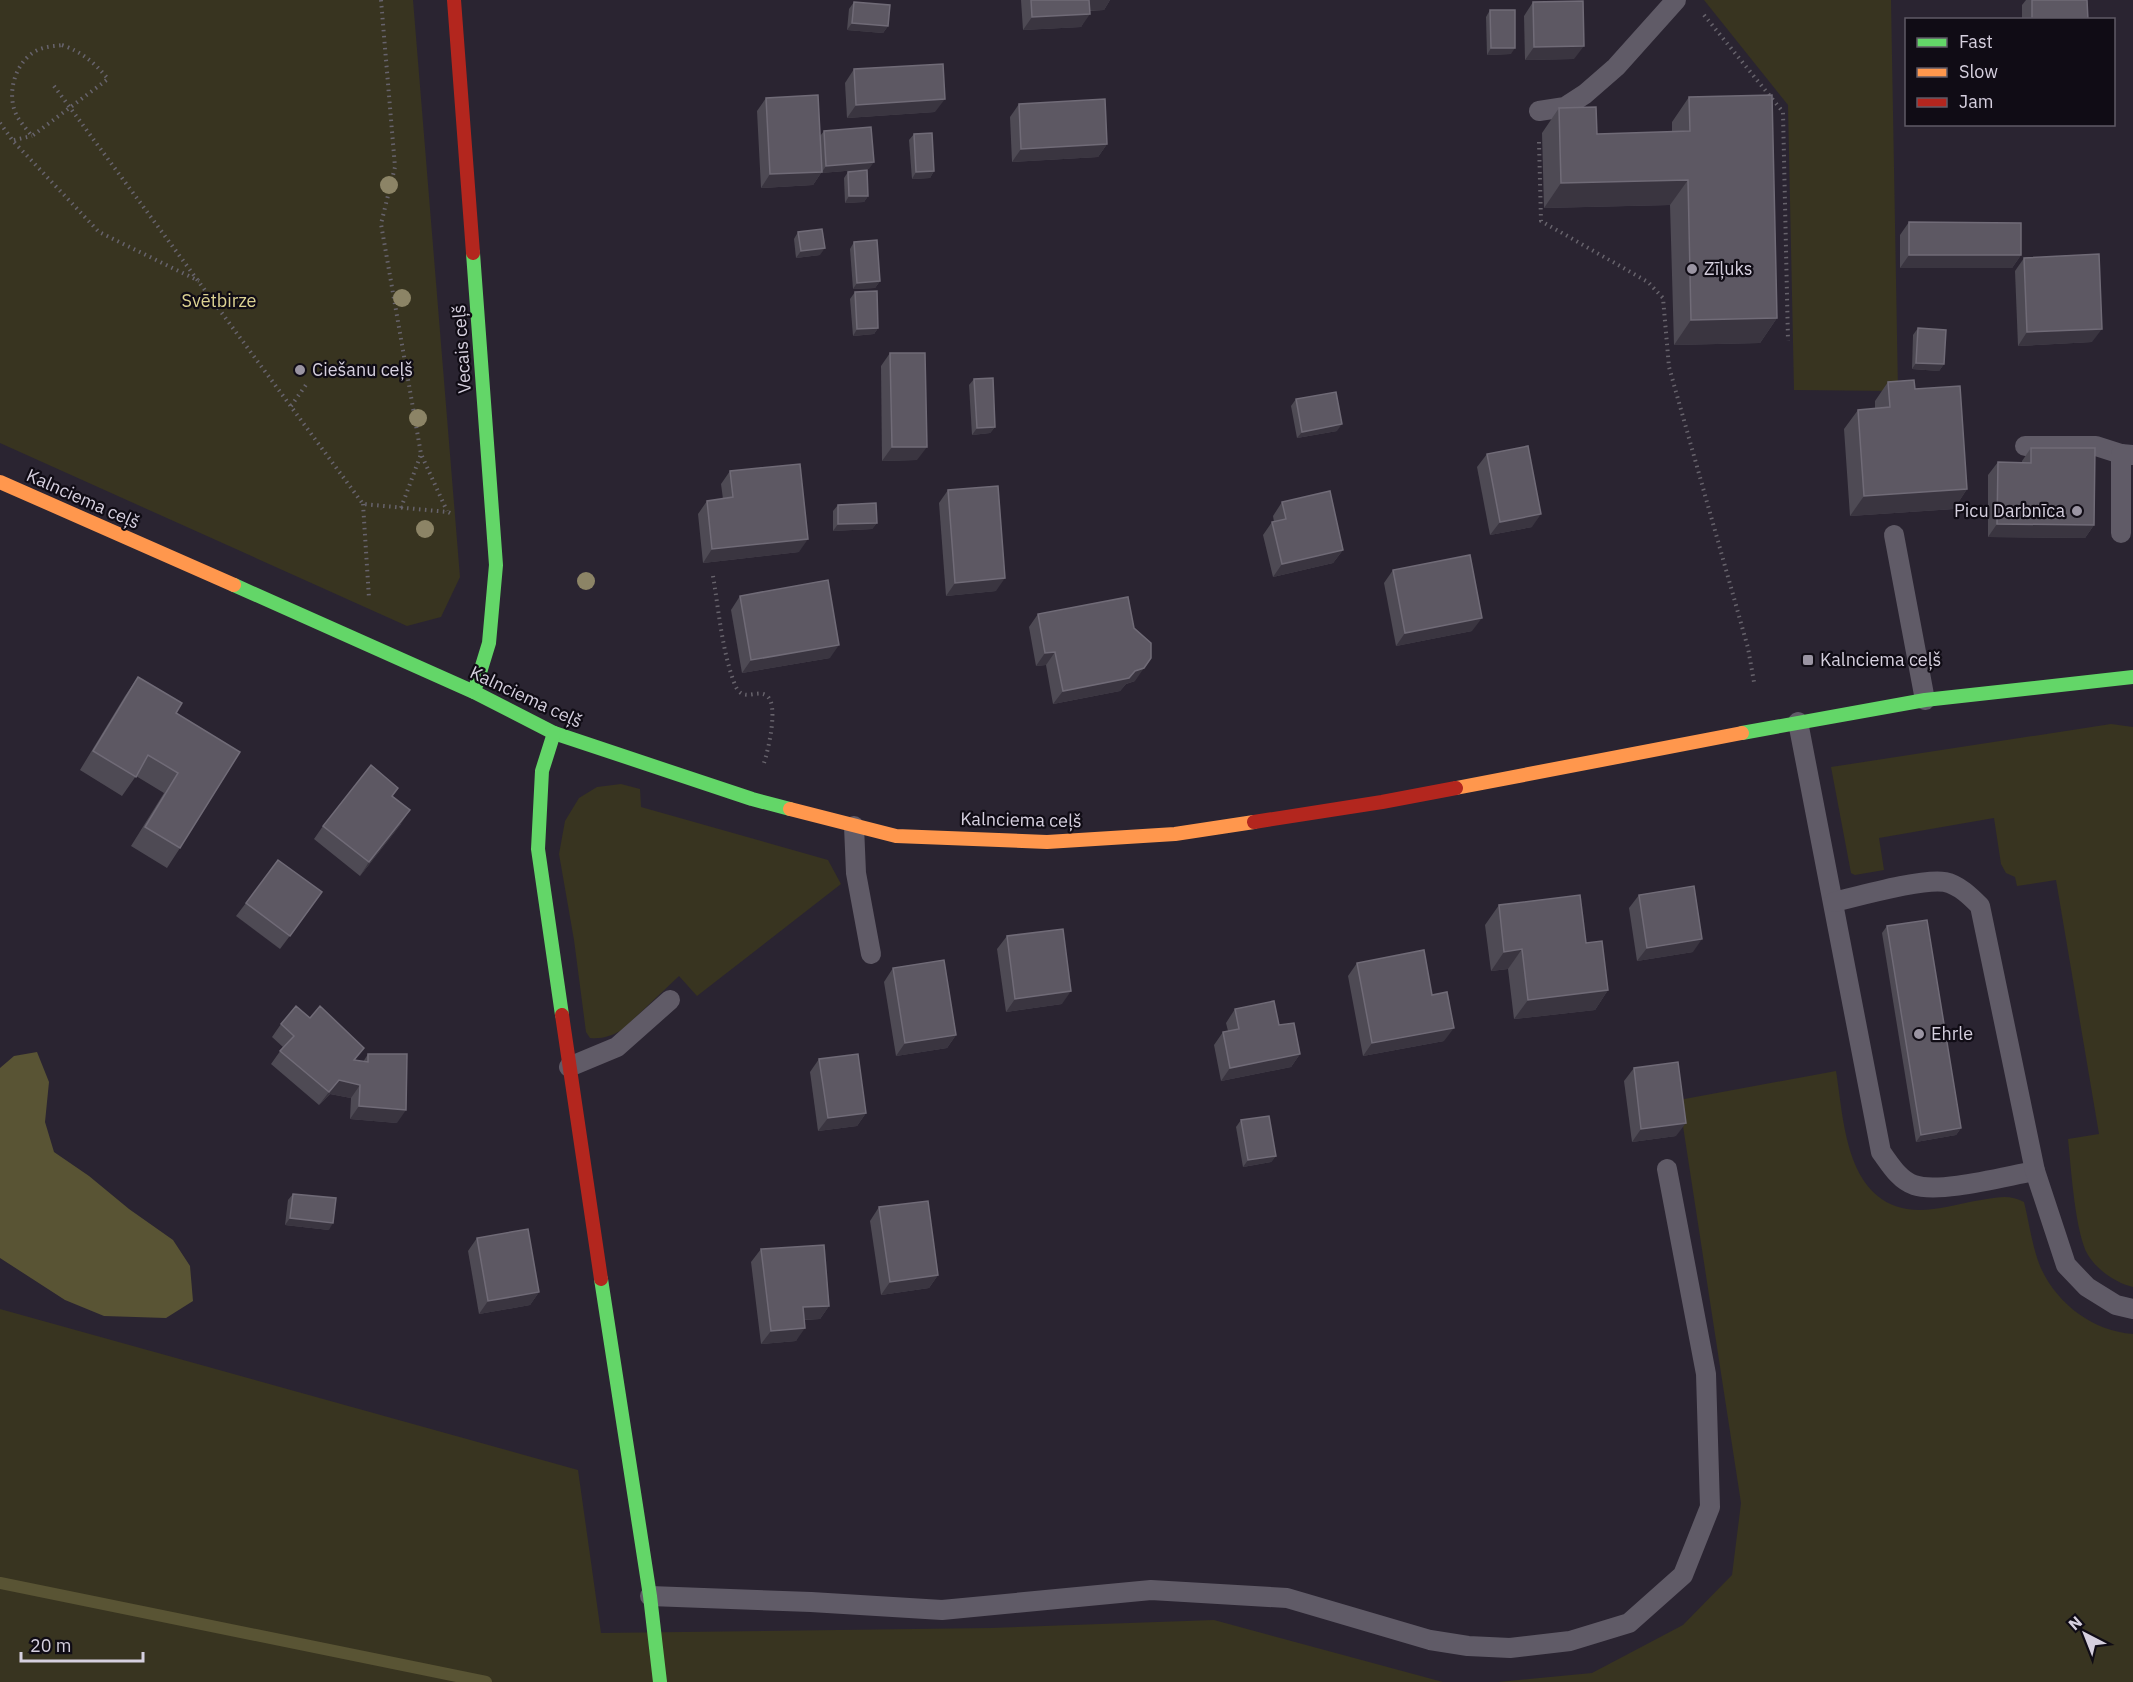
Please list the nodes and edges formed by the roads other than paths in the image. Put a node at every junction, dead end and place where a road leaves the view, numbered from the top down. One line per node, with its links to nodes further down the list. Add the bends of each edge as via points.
1 (454, 0): 10 (main road, Vecais ceļš, via 496,565 489,643)
2 (1676, 0): 3 (lane, via 1616,67 1585,94 1565,107)
3 (1539, 111)
4 (2025, 446): 5 (lane, via 2096,446)
5 (2127, 454): 7 (lane)
6 (0, 482): 10 (main road, Kalnciema ceļš)
7 (2121, 532)
8 (1894, 535): 11 (lane)
9 (2133, 676): 11 (main road, Kalnciema ceļš)
10 (474, 692): 13 (main road, Kalnciema ceļš)
11 (1924, 700): 12 (main road, Kalnciema ceļš)
12 (1798, 722): 14 (main road, Kalnciema ceļš, via 1382,802 1175,834 1047,842 896,836); 15 (lane)
13 (554, 734): 14 (main road, Kalnciema ceļš, via 752,799); 18 (main road, via 542,771 538,849)
14 (854, 826): 16 (lane, via 856,873)
15 (1834, 902): 20 (lane, via 1881,1152 1896,1173 1913,1185 1936,1189); 20 (lane, via 1928,882 1946,882 1980,906)
16 (871, 954)
17 (670, 1000): 18 (lane, via 617,1047)
18 (569, 1067): 22 (main road)
19 (1667, 1168): 22 (lane, via 1706,1374 1710,1507 1683,1575 1629,1623 1570,1641 1510,1648 1430,1640 1287,1598 1151,1590 942,1610)
20 (2035, 1171): 21 (lane, via 2066,1265 2086,1287 2116,1305)
21 (2133, 1309)
22 (650, 1596): 23 (main road)
23 (660, 1682)

